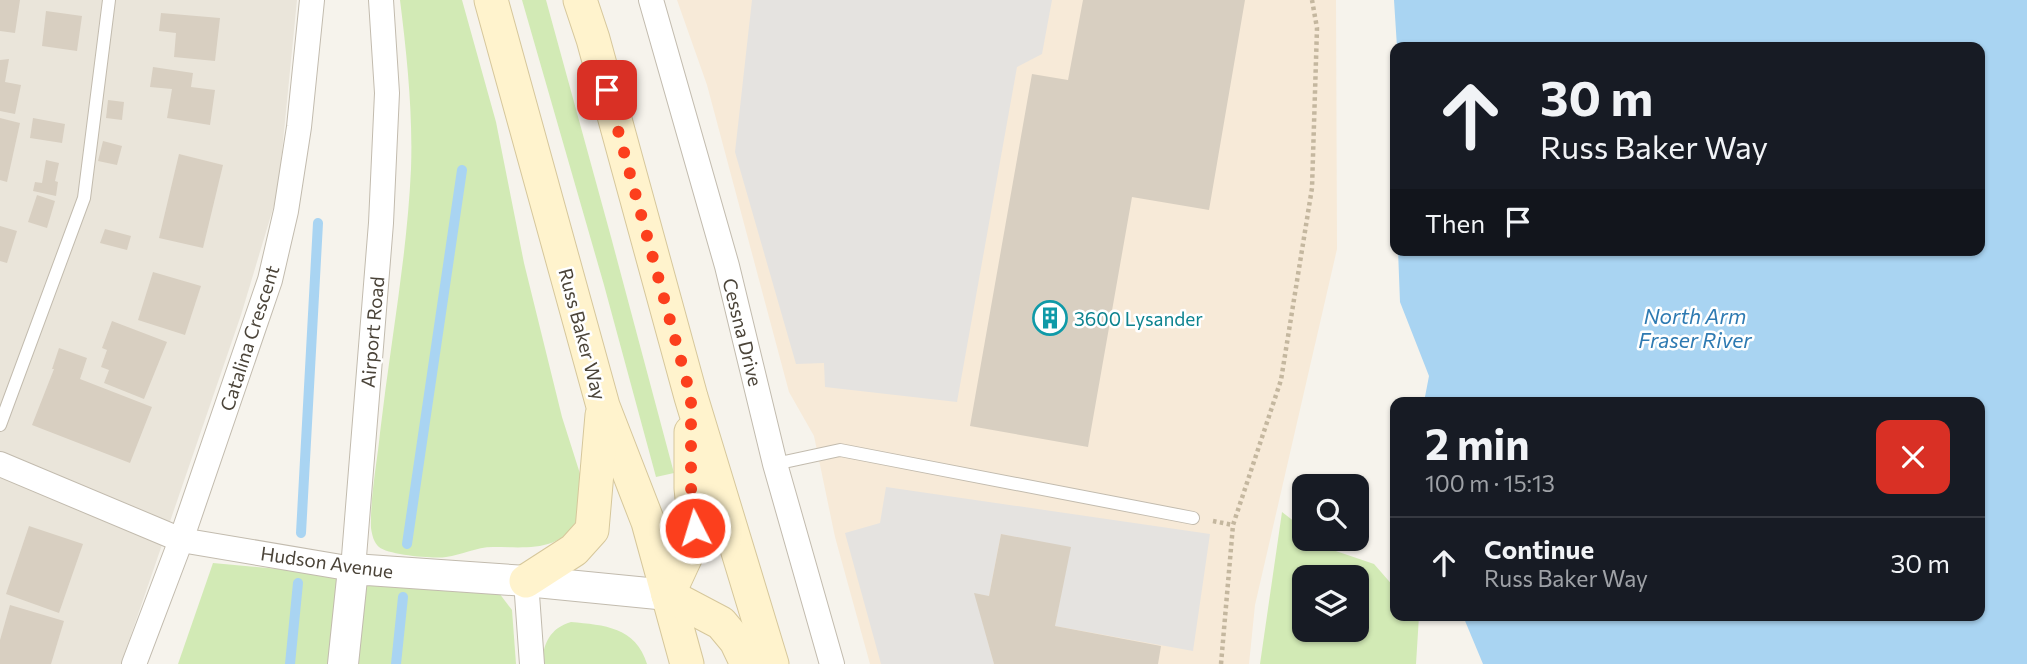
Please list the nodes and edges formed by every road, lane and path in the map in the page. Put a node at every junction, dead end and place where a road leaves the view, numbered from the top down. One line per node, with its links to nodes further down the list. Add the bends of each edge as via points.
1 (109, 0): 10 (lane, via 84,198)
2 (312, 0): 14 (street, Catalina Crescent, via 299,127 270,280)
3 (381, 0): 15 (street, Airport Road, via 387,93 382,210)
4 (491, 0): 9 (main road, Russ Baker Way)
5 (580, 0): 8 (main road)
6 (651, 0): 12 (street, Cessna Drive, via 727,266)
7 (1312, 0): 25 (path, via 1317,27 1311,188 1281,380 1233,525)
8 (691, 397): 17 (main road, via 695,528); 23 (main road)
9 (603, 406): 16 (main road, via 592,530 574,550); 17 (main road, Russ Baker Way, via 648,522)
10 (0, 425)
11 (0, 464): 14 (street, Hudson Avenue)
12 (775, 464): 13 (lane, via 840,450); 24 (street, Cessna Drive)
13 (1193, 518)
14 (181, 540): 15 (street, Hudson Avenue); 18 (street, Catalina Crescent)
15 (353, 569): 16 (street, Hudson Avenue); 19 (street, Airport Road)
16 (526, 581): 17 (street, Hudson Avenue); 20 (street)
17 (668, 595): 21 (main road, Russ Baker Way); 22 (main road, via 721,623)
18 (134, 664)
19 (343, 664)
20 (532, 664)
21 (687, 664)
22 (747, 664)
23 (772, 664)
24 (832, 664)
25 (1221, 664)

